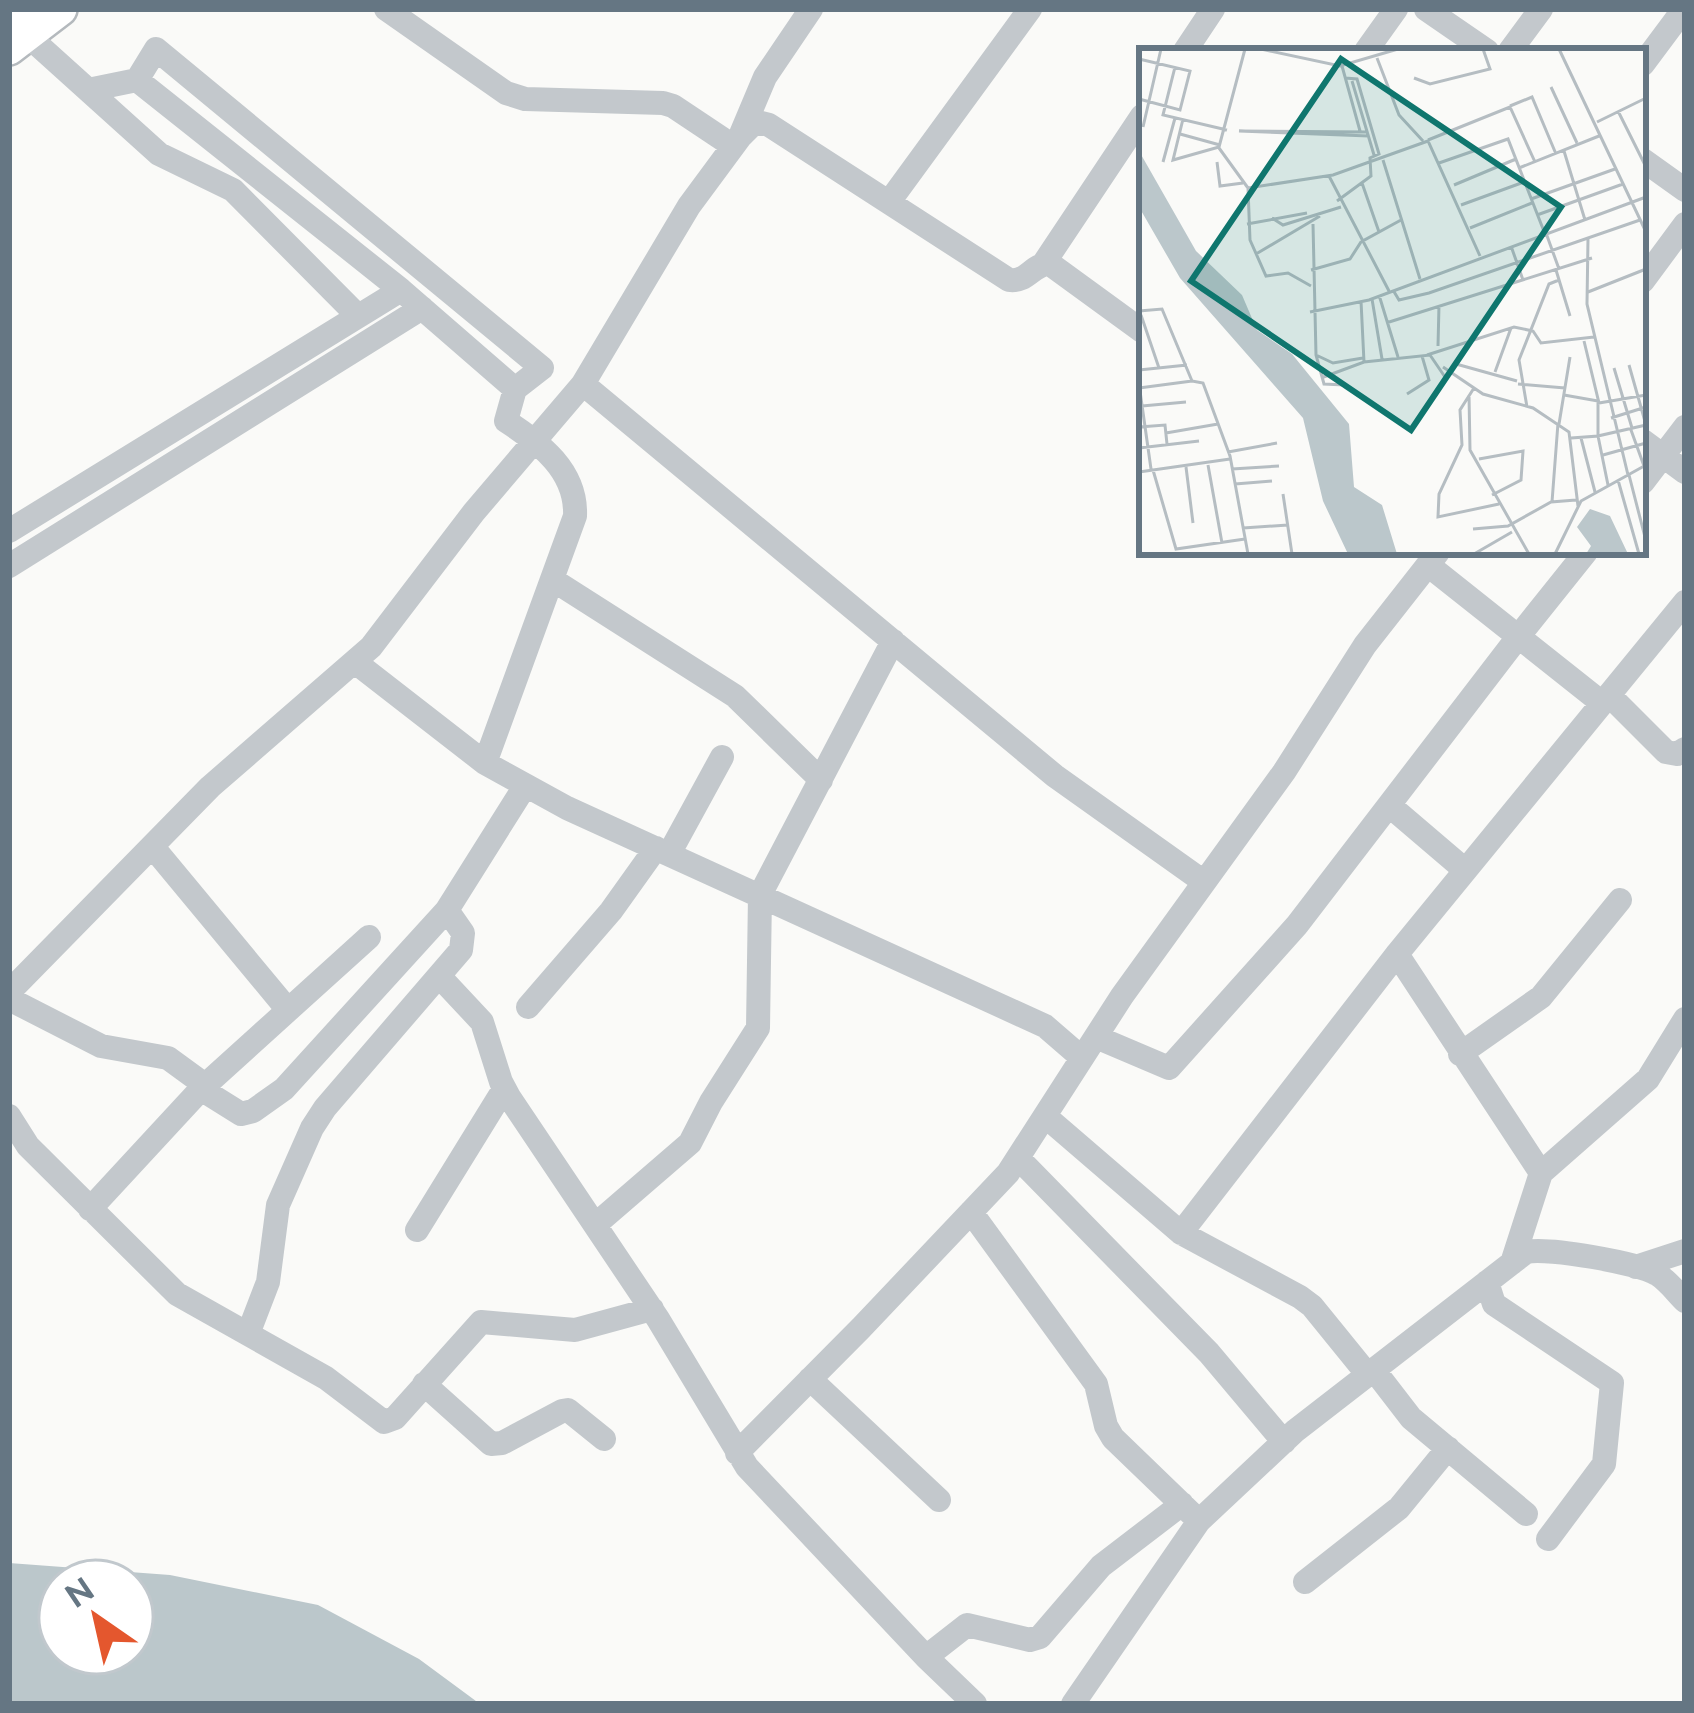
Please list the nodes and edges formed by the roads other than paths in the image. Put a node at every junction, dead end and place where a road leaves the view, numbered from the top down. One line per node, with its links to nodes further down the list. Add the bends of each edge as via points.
1 (60, 9): 10 (highway)
2 (386, 9): 19 (street, via 506,93 668,105)
3 (812, 9): 19 (street, via 765,77)
4 (1030, 9): 22 (street)
5 (1213, 9): 11 (street)
6 (1396, 9): 12 (street)
7 (1426, 9): 13 (street)
8 (1541, 9): 14 (street)
9 (1684, 9): 15 (street)
10 (16, 27): 17 (street)
11 (1187, 48)
12 (1368, 48)
13 (1482, 48)
14 (1512, 48)
15 (1646, 60)
16 (136, 80): 17 (street); 26 (street); 31 (street, via 156,49 542,368)
17 (88, 90): 28 (street, via 158,154 233,190)
18 (1139, 120): 24 (street)
19 (736, 141): 22 (street, via 752,124 769,125); 30 (street)
20 (1646, 162): 21 (street)
21 (1685, 190)
22 (889, 202): 24 (street, via 1009,280)
23 (1685, 224): 25 (street)
24 (1044, 263): 29 (street)
25 (1646, 277)
26 (400, 290): 27 (street); 28 (street)
27 (422, 308): 31 (street); 39 (street)
28 (358, 316): 36 (street)
29 (1139, 329)
30 (583, 384): 33 (street); 43 (street)
31 (515, 389): 33 (street, via 506,421)
32 (1685, 427): 34 (street)
33 (535, 440): 40 (street, via 565,472 576,501); 44 (street)
34 (1653, 449): 35 (street)
35 (1685, 472)
36 (9, 531)
37 (1584, 555): 42 (street)
38 (1433, 558): 42 (street); 55 (street)
39 (9, 566)
40 (553, 580): 48 (street); 49 (street, via 727,689)
41 (1685, 602): 45 (street)
42 (1518, 637): 45 (street); 51 (street)
43 (893, 641): 49 (street); 55 (street, via 1055,776)
44 (355, 662): 48 (street); 52 (street)
45 (1605, 699): 46 (street, via 1666,752); 54 (street)
46 (1685, 749)
47 (722, 757): 53 (street)
48 (484, 763): 50 (street)
49 (820, 780): 56 (street)
50 (525, 786): 53 (street); 58 (street)
51 (1390, 806): 54 (street); 66 (street, via 1168,1068)
52 (152, 846): 62 (street); 64 (street)
53 (663, 851): 56 (street); 63 (street)
54 (1465, 870): 60 (street)
55 (1204, 882): 66 (street)
56 (760, 896): 66 (street); 76 (street, via 758,1028 690,1143)
57 (1620, 900): 67 (street, via 1541,998)
58 (447, 910): 61 (street, via 464,939); 68 (street, via 275,1096 241,1114)
59 (370, 937): 64 (street)
60 (1397, 954): 67 (street); 78 (street)
61 (439, 976): 69 (street, via 482,1022); 85 (street, via 312,1128 278,1204 268,1282)
62 (9, 995): 68 (street, via 101,1046 168,1058)
63 (528, 1007)
64 (288, 1010): 68 (street)
65 (1685, 1019): 73 (street, via 1648,1079)
66 (1089, 1047): 71 (street)
67 (1460, 1054): 73 (street)
68 (203, 1087): 74 (street)
69 (504, 1089): 76 (street); 77 (street)
70 (9, 1116): 74 (street)
71 (1045, 1116): 72 (street); 78 (street)
72 (1018, 1158): 75 (street); 90 (street, via 1209,1353)
73 (1540, 1173): 80 (street)
74 (90, 1208): 85 (street, via 177,1294)
75 (971, 1212): 87 (street); 94 (street, via 1096,1384 1113,1438)
76 (595, 1225): 84 (street)
77 (418, 1230)
78 (1181, 1233): 86 (street, via 1300,1297)
79 (1685, 1251): 81 (street)
80 (1512, 1263): 81 (street, via 1543,1250); 82 (street)
81 (1636, 1267): 83 (street, via 1663,1278)
82 (1487, 1282): 86 (street); 96 (street, via 1494,1304 1612,1383 1604,1464)
83 (1685, 1301)
84 (652, 1310): 88 (street, via 575,1330 481,1322); 92 (street)
85 (248, 1334): 88 (street, via 384,1421)
86 (1371, 1373): 90 (street); 91 (street)
87 (810, 1379): 92 (street); 93 (street)
88 (424, 1384): 89 (street, via 491,1444 568,1410)
89 (604, 1439)
90 (1284, 1442): 94 (street)
91 (1448, 1448): 95 (street); 97 (street, via 1399,1508)
92 (737, 1453): 98 (street)
93 (939, 1500)
94 (1190, 1512): 98 (street, via 1101,1567 1040,1637 967,1625); 100 (street)
95 (1526, 1514)
96 (1547, 1539)
97 (1305, 1582)
98 (926, 1657): 99 (street)
99 (975, 1704)
100 (1073, 1704)

